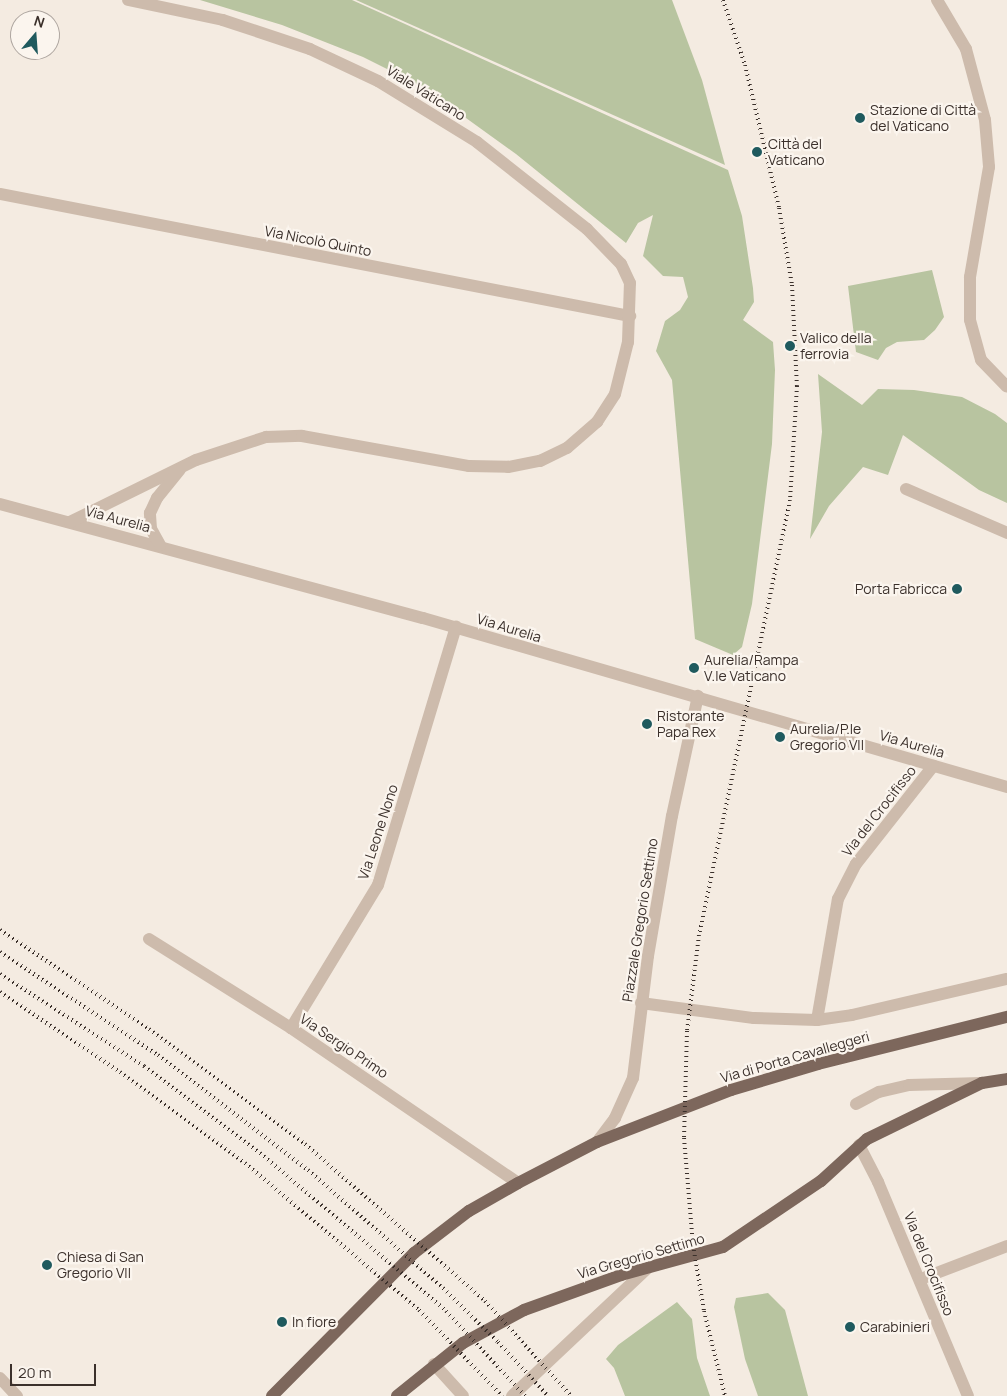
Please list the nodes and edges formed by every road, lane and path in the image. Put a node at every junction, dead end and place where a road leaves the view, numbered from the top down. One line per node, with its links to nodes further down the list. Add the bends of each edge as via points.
1 (128, 0): 4 (street, Viale Vaticano, via 223,20 293,42 362,72 433,113 514,170 613,253 630,283)
2 (937, 0): 5 (street, via 966,49 985,120 989,167 970,277 970,320 981,360)
3 (0, 194): 4 (street, Via Nicolò Quinto)
4 (630, 316): 6 (street, Viale Vaticano, via 626,358 610,403 597,422 578,439 540,461 508,467 469,466 281,435 250,440)
5 (1007, 387)
6 (183, 466): 9 (street, Viale Vaticano); 11 (street, via 157,498 150,513 151,529)
7 (906, 489): 10 (street)
8 (0, 504): 9 (street, Via Aurelia)
9 (70, 522): 11 (street, Via Aurelia)
10 (1007, 533)
11 (160, 545): 12 (street, Via Aurelia)
12 (456, 627): 13 (street, Via Aurelia); 21 (street, Via Leone Nono, via 378,885)
13 (698, 696): 14 (street, Via Aurelia); 18 (street, Piazzale Gregorio Settimo, via 672,816)
14 (933, 766): 15 (street, Via Aurelia); 20 (street, Via del Crocifisso, via 856,864 838,899)
15 (1007, 787)
16 (149, 939): 21 (street, Via Sergio Primo)
17 (1007, 979): 20 (street, Via di Porta Cavalleggeri, via 852,1015)
18 (641, 1003): 20 (street, Via di Porta Cavalleggeri, via 754,1018); 25 (street, Piazzale Gregorio Settimo, via 633,1078 615,1118)
19 (1007, 1017): 25 (main road, Via di Porta Cavalleggeri, via 772,1077 680,1108)
20 (816, 1020)
21 (291, 1028): 27 (street, Via Sergio Primo)
22 (1007, 1078): 23 (main road)
23 (982, 1083): 24 (street, via 909,1085 879,1092); 26 (main road)
24 (856, 1104)
25 (597, 1142): 27 (main road)
26 (858, 1145): 29 (main road, Via Gregorio Settimo, via 821,1181 723,1247); 30 (street, Via del Crocifisso)
27 (518, 1183): 34 (main road, via 469,1212 414,1253)
28 (1007, 1246): 30 (street)
29 (648, 1268): 31 (main road, Via Gregorio Settimo, via 524,1310 482,1331); 37 (street)
30 (921, 1279): 38 (street, Via del Crocifisso)
31 (434, 1364): 35 (main road, Via Gregorio Settimo); 36 (street)
32 (0, 1378): 33 (street)
33 (16, 1396)
34 (272, 1396)
35 (397, 1396)
36 (463, 1396)
37 (512, 1396)
38 (968, 1396)

